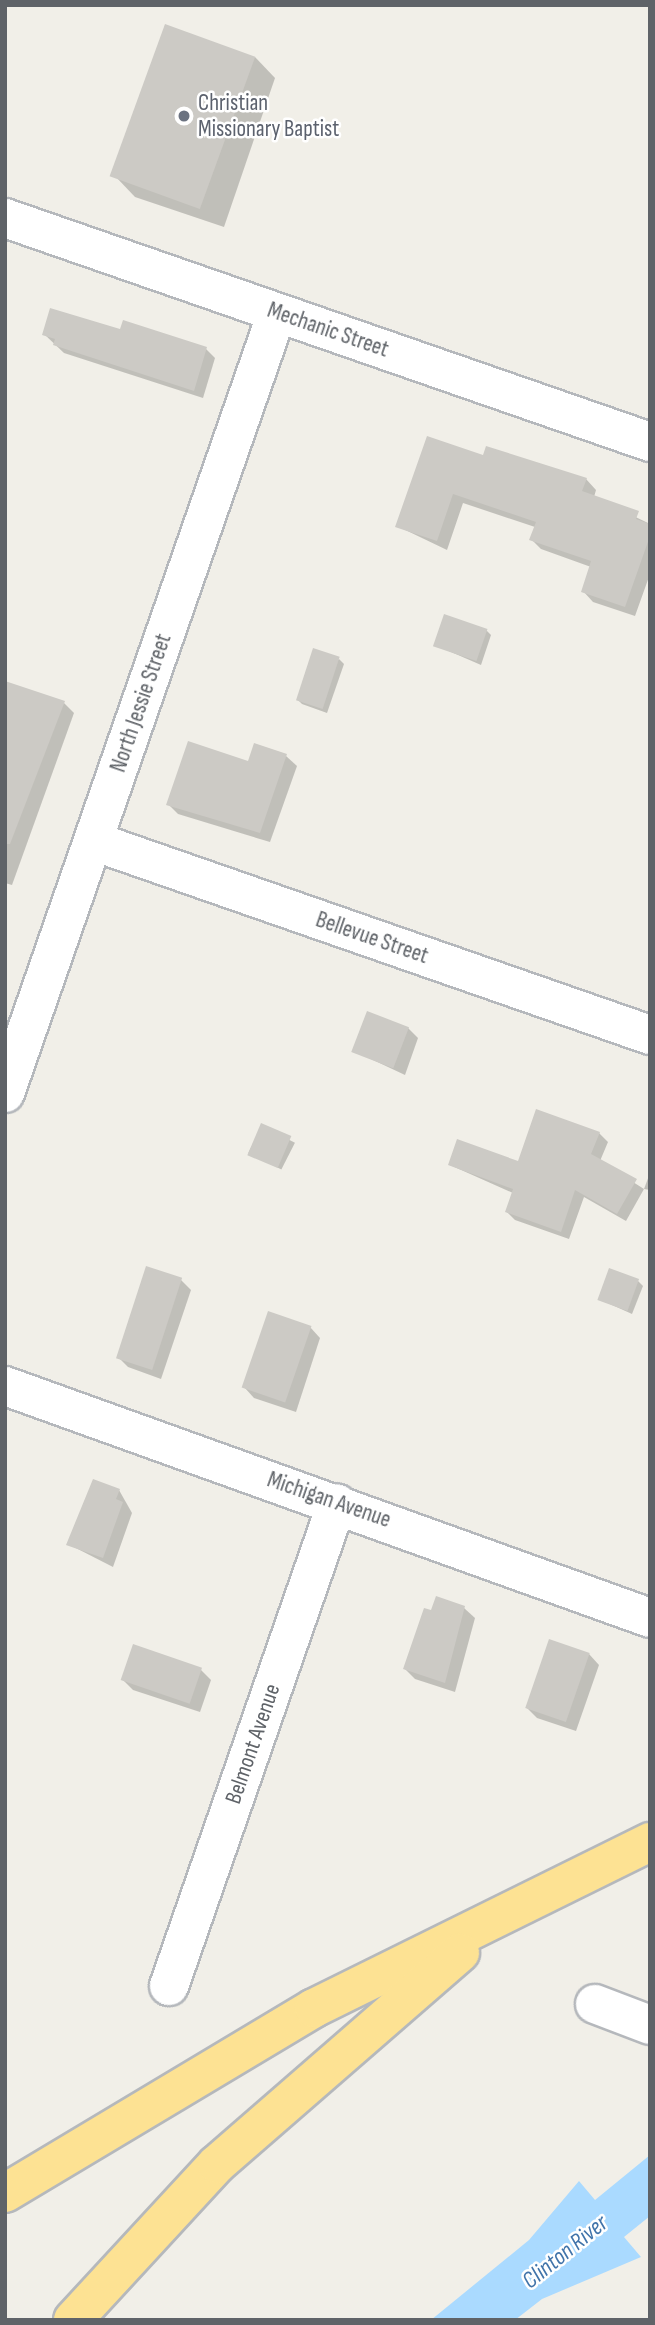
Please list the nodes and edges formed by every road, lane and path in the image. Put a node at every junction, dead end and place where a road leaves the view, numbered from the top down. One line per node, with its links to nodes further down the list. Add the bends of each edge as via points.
1 (5, 218): 2 (street, Mechanic Street)
2 (277, 313): 3 (street, Mechanic Street); 4 (street, North Jessie Street)
3 (650, 442)
4 (93, 841): 5 (street, Bellevue Street); 6 (street, North Jessie Street)
5 (650, 1035)
6 (5, 1093)
7 (5, 1386): 8 (street, Michigan Avenue)
8 (337, 1503): 9 (street, Michigan Avenue); 12 (street, Belmont Avenue)
9 (650, 1618)
10 (650, 1842): 11 (highway)
11 (494, 1924): 15 (highway, via 314,2008); 16 (highway, via 217,2164)
12 (169, 1986)
13 (595, 2004): 14 (street)
14 (650, 2025)
15 (5, 2193)
16 (73, 2320)

